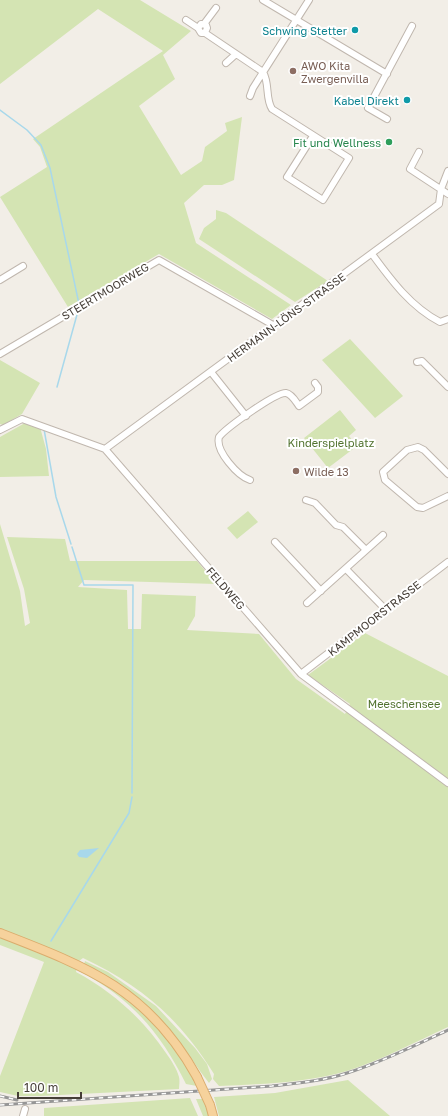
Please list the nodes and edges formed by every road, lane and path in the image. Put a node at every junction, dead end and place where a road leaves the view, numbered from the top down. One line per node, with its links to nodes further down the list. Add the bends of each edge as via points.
1 (262, 0): 5 (street)
2 (309, 0): 5 (street)
3 (216, 8): 6 (street)
4 (186, 20): 8 (street)
5 (297, 20): 12 (street); 13 (street)
6 (204, 24): 8 (street); 9 (street, via 208,28)
7 (412, 26): 13 (street)
8 (198, 28): 9 (street, via 201,33)
9 (205, 33): 10 (street)
10 (236, 54): 11 (street); 12 (street)
11 (226, 63)
12 (263, 72): 14 (street); 16 (street, via 272,109)
13 (388, 74): 15 (street, via 368,108)
14 (250, 96)
15 (387, 119)
16 (313, 136): 16 (street, via 349,158 323,200 287,177)
17 (419, 152): 19 (street, via 410,169)
18 (448, 171): 19 (street, HERMANN-LÖNS-STRASSE)
19 (441, 189): 20 (street); 21 (street, HERMANN-LÖNS-STRASSE, via 439,204)
20 (448, 194)
21 (372, 254): 24 (street, via 401,291 426,314 440,322); 25 (street, HERMANN-LÖNS-STRASSE)
22 (23, 266): 23 (street)
23 (0, 280)
24 (448, 320)
25 (273, 325): 26 (street, STEERTMOORWEG, via 159,260); 28 (street, HERMANN-LÖNS-STRASSE)
26 (0, 354)
27 (417, 362): 30 (street, via 422,361)
28 (211, 372): 31 (street); 33 (street, HERMANN-LÖNS-STRASSE)
29 (315, 383): 31 (street, via 318,392 299,406 290,394 285,392)
30 (448, 387)
31 (246, 416): 35 (street, via 222,433 218,442 220,451 243,477)
32 (0, 430): 33 (street, FELDWEG, via 22,419)
33 (105, 449): 46 (street, FELDWEG)
34 (448, 474): 36 (street, via 418,447 407,450 383,472 385,480 417,507 422,508)
35 (250, 480)
36 (448, 496)
37 (306, 500): 40 (street, via 315,503)
38 (383, 535): 40 (street)
39 (275, 542): 43 (street)
40 (366, 550): 42 (street)
41 (448, 562): 45 (street, KAMPMOORSTRASSE)
42 (346, 569): 43 (street); 45 (street)
43 (321, 591): 44 (street)
44 (307, 603)
45 (386, 610): 46 (street, KAMPMOORSTRASSE)
46 (300, 674): 47 (street, FELDWEG)
47 (448, 783)
48 (0, 933): 51 (main road, bridge, via 81,965 124,991 168,1033 184,1054 197,1077)
49 (25, 1109): 50 (street)
50 (23, 1116)
51 (213, 1116)

